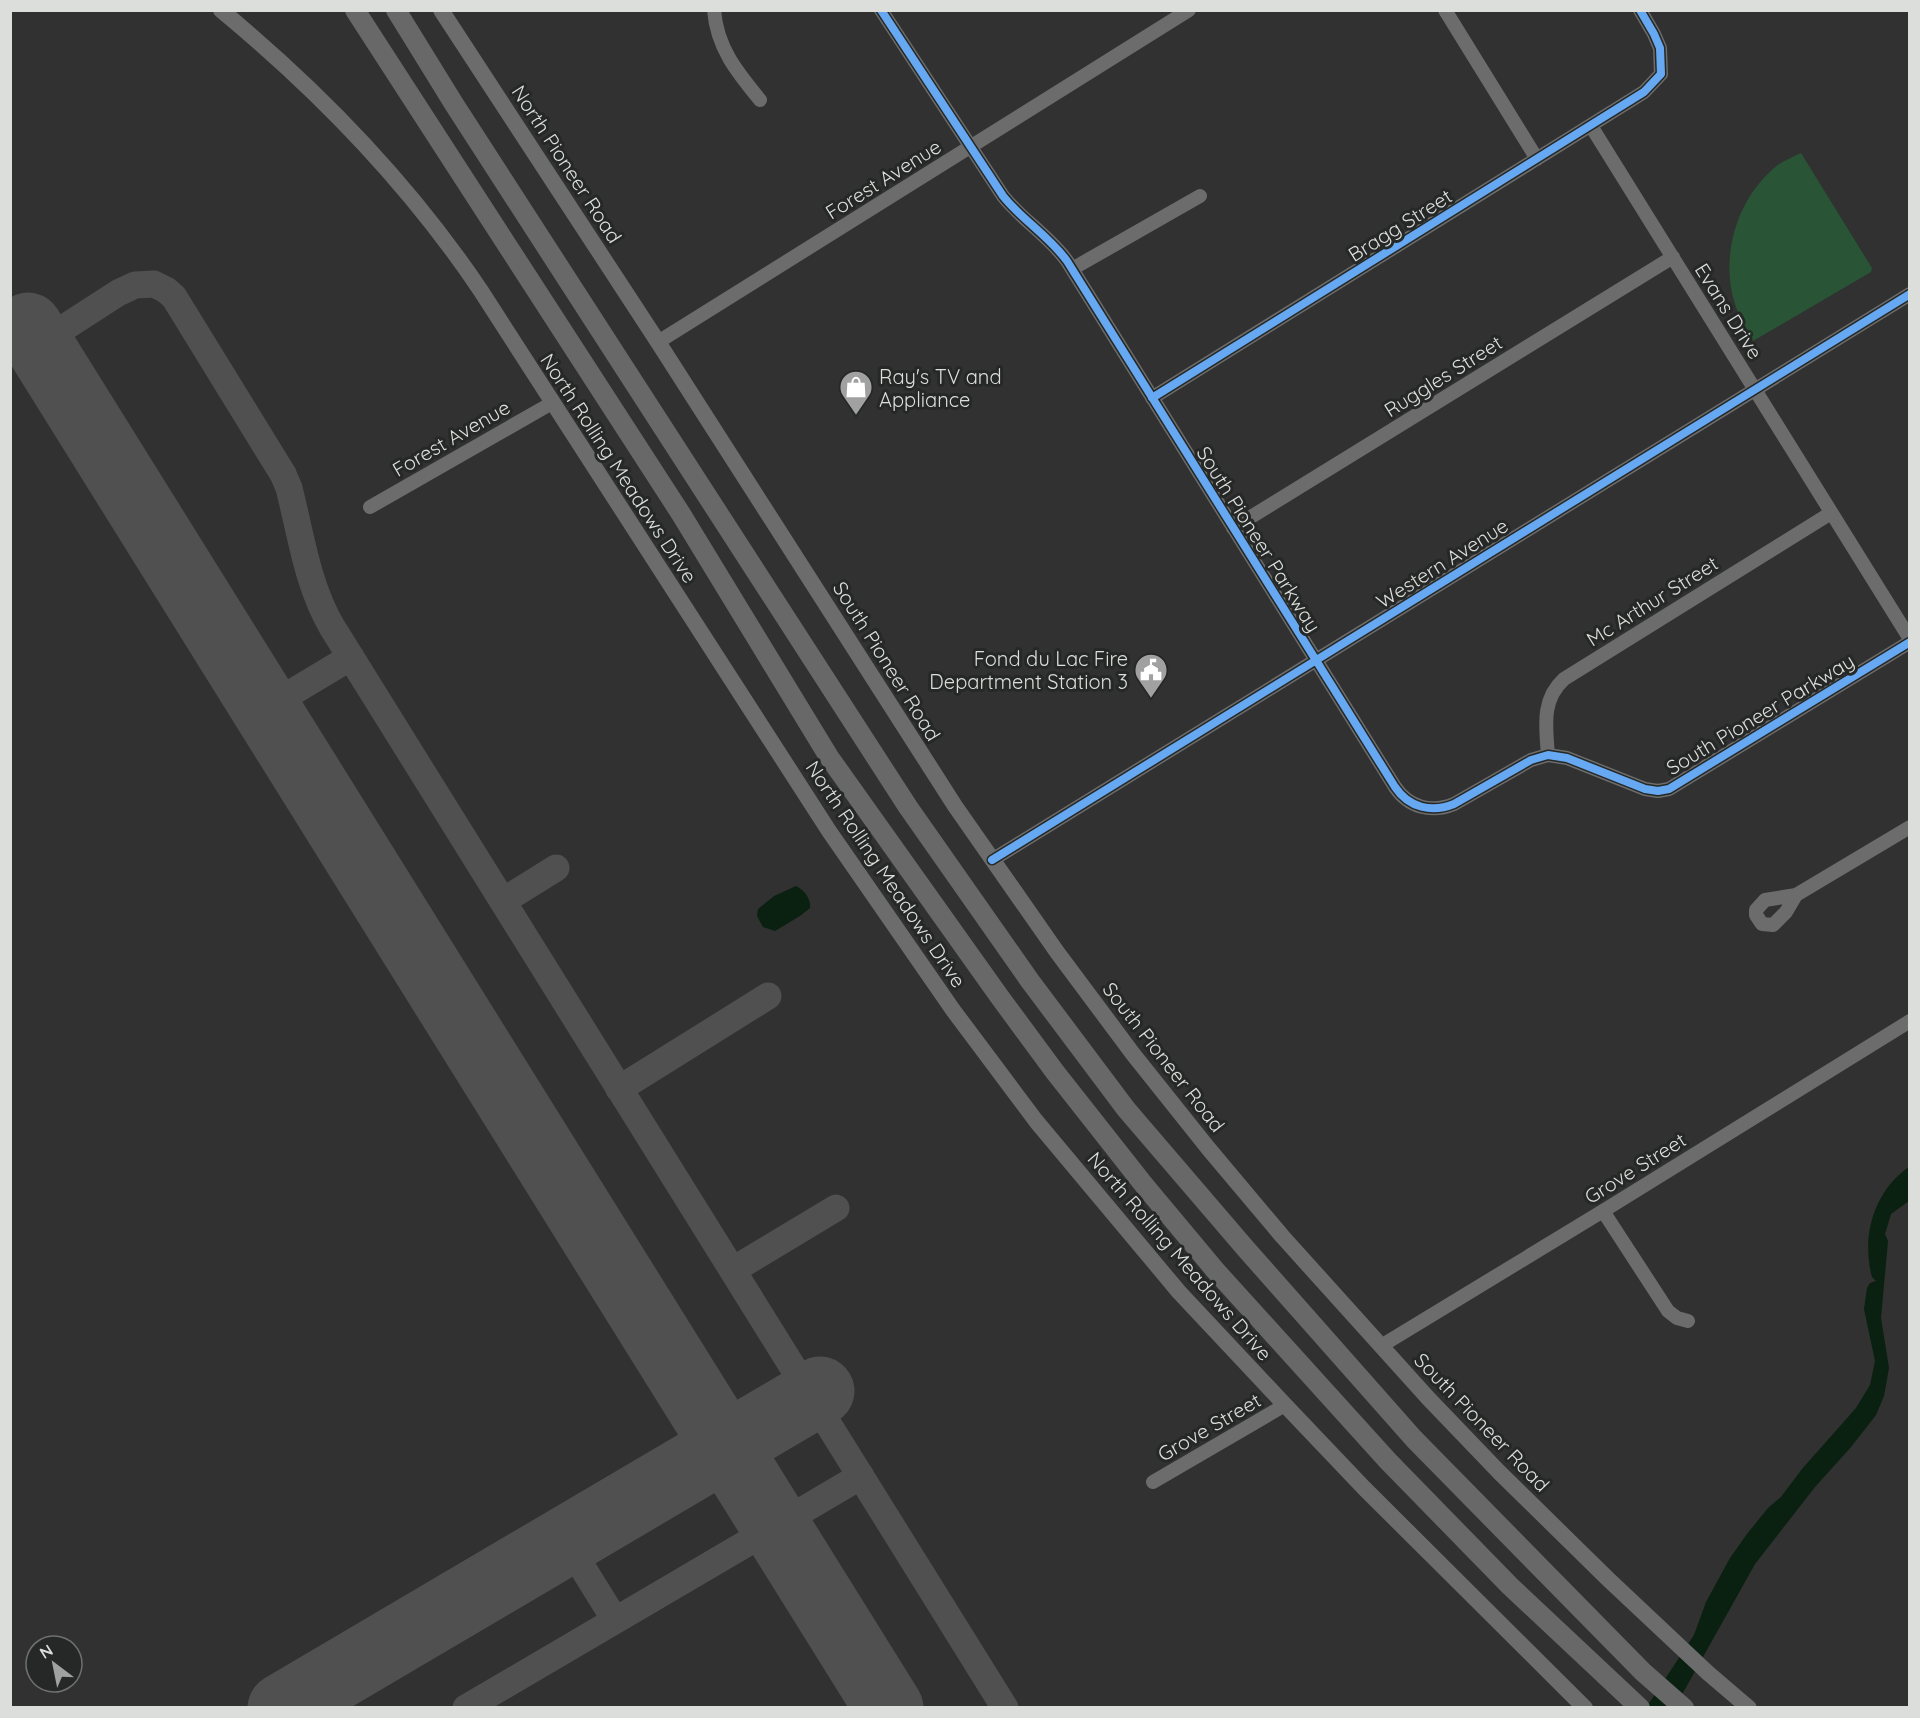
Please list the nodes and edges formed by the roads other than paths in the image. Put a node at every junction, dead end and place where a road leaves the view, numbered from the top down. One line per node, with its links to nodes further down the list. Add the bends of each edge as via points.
1 (221, 10): 21 (main road, North Rolling Meadows Drive, via 319,98 405,192 478,287)
2 (355, 10): 37 (highway, via 681,514 829,757 1055,1072 1215,1270 1388,1461 1510,1586)
3 (396, 10): 39 (highway, via 902,797 1063,1027 1126,1109 1414,1439 1643,1672)
4 (441, 10): 18 (main road, North Pioneer Road)
5 (714, 10): 10 (street, via 726,55)
6 (881, 10): 12 (street, South Pioneer Parkway)
7 (1189, 10): 12 (street, Forest Avenue)
8 (1445, 10): 13 (street)
9 (1640, 10): 11 (street, Bragg Street, via 1660,48 1661,74 1644,92)
10 (760, 100)
11 (1591, 126): 13 (street, Bragg Street); 15 (street, Evans Drive)
12 (971, 147): 16 (street, South Pioneer Parkway, via 1006,200 1054,244); 18 (street, Forest Avenue)
13 (1537, 159): 20 (street, Bragg Street)
14 (1200, 196): 16 (street)
15 (1673, 257): 19 (street, Evans Drive); 24 (street, Ruggles Street)
16 (1072, 269): 20 (street, South Pioneer Parkway)
17 (1910, 294): 19 (street, Western Avenue)
18 (658, 342): 29 (main road, South Pioneer Road)
19 (1755, 389): 23 (street, Evans Drive); 26 (street, Western Avenue)
20 (1152, 398): 24 (street, South Pioneer Parkway)
21 (552, 403): 22 (street, Forest Avenue); 35 (main road, North Rolling Meadows Drive, via 835,839 953,1010 1104,1204 1179,1292)
22 (370, 507)
23 (1832, 513): 25 (street, Evans Drive); 27 (street, Mc Arthur Street, via 1564,679 1551,693 1546,710)
24 (1233, 528): 26 (street, South Pioneer Parkway)
25 (1910, 640): 27 (street, South Pioneer Parkway, via 1669,789 1645,789 1567,758)
26 (1316, 660): 27 (street, South Pioneer Parkway, via 1395,787 1414,805 1436,809 1452,805 1531,760); 29 (street, Western Avenue)
27 (1548, 755)
28 (1910, 827): 30 (street)
29 (992, 860): 34 (main road, South Pioneer Road, via 1085,991 1183,1116)
30 (1796, 896)
31 (1910, 1021): 32 (street, Grove Street)
32 (1603, 1211): 33 (street, via 1668,1311); 34 (street, Grove Street)
33 (1688, 1321)
34 (1381, 1346): 40 (main road, South Pioneer Road, via 1535,1508 1645,1615)
35 (1285, 1405): 36 (street, Grove Street); 38 (main road, North Rolling Meadows Drive)
36 (1153, 1482)
37 (1634, 1703)
38 (1585, 1707)
39 (1684, 1707)
40 (1749, 1707)

